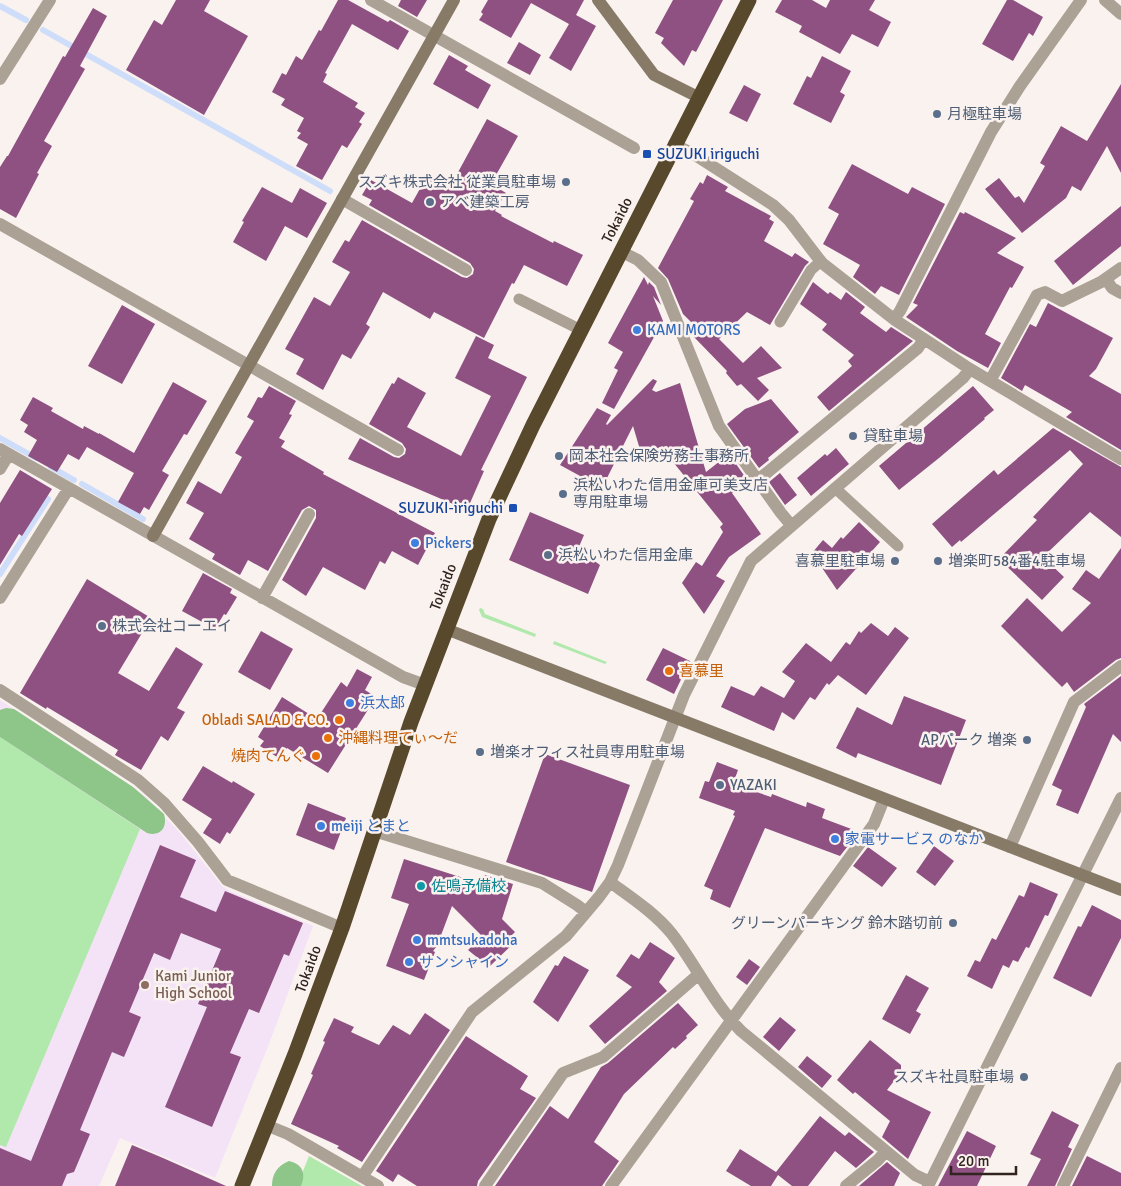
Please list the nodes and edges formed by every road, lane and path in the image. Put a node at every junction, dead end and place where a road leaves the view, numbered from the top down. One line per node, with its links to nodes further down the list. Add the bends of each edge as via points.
1 (50, 0): 10 (street)
2 (372, 0): 9 (street)
3 (454, 0): 9 (street)
4 (598, 0): 11 (street, via 654,74)
5 (749, 0): 11 (highway, Tokaido)
6 (1081, 0): 23 (street, via 995,124)
7 (1105, 0): 8 (street)
8 (1121, 14)
9 (434, 35): 13 (street); 14 (street)
10 (0, 79)
11 (698, 97): 12 (highway, Tokaido)
12 (674, 144): 16 (highway, Tokaido); 17 (street, via 773,205)
13 (634, 148)
14 (342, 199): 19 (street); 27 (street)
15 (0, 224): 27 (street)
16 (620, 251): 25 (highway, Tokaido); 34 (street, via 638,260 660,282 719,426)
17 (821, 261): 23 (street); 24 (lane, via 811,270)
18 (1121, 268): 20 (street)
19 (466, 270)
20 (1106, 279): 21 (street); 29 (street, via 1062,302 1045,292 1036,295)
21 (1121, 293)
22 (519, 299): 25 (lane)
23 (894, 318): 26 (street)
24 (780, 322)
25 (581, 330): 43 (highway, Tokaido, via 503,487)
26 (924, 339): 28 (street); 34 (street, via 918,348)
27 (249, 365): 30 (street); 39 (street)
28 (970, 369): 29 (street); 36 (street)
29 (990, 381): 32 (street)
30 (398, 450)
31 (4, 452): 33 (street); 35 (street)
32 (1121, 459)
33 (0, 469)
34 (758, 480): 38 (street)
35 (69, 488): 39 (street); 41 (street)
36 (835, 488): 38 (street); 40 (lane)
37 (309, 514): 42 (street)
38 (791, 525): 47 (street, via 751,561)
39 (153, 536): 42 (street)
40 (898, 546)
41 (0, 598)
42 (262, 598): 45 (street, via 403,677)
43 (446, 629): 45 (highway, Tokaido); 47 (street)
44 (1121, 666): 51 (street, via 1074,702)
45 (425, 685): 50 (highway, Tokaido)
46 (0, 690): 56 (street, via 152,791 227,880)
47 (674, 718): 49 (street); 53 (street)
48 (1121, 798): 52 (street)
49 (884, 799): 51 (street); 58 (street, via 874,824)
50 (374, 831): 55 (street, via 542,884); 56 (highway, Tokaido)
51 (1010, 847): 52 (street)
52 (1083, 875): 54 (street); 63 (street)
53 (610, 882): 55 (street); 57 (street, via 662,923)
54 (1121, 890)
55 (586, 912): 62 (street, via 560,941 472,1012)
56 (342, 928): 60 (highway, Tokaido)
57 (699, 974): 58 (street); 66 (street, via 603,1056 563,1073)
58 (731, 1021): 61 (street); 67 (street)
59 (1121, 1068): 69 (street)
60 (266, 1125): 62 (street, via 288,1134); 64 (highway, Tokaido)
61 (886, 1151): 63 (street); 68 (street)
62 (362, 1177): 65 (street)
63 (929, 1184)
64 (242, 1186)
65 (378, 1186)
66 (485, 1186)
67 (611, 1186)
68 (846, 1186)
69 (1063, 1186)

